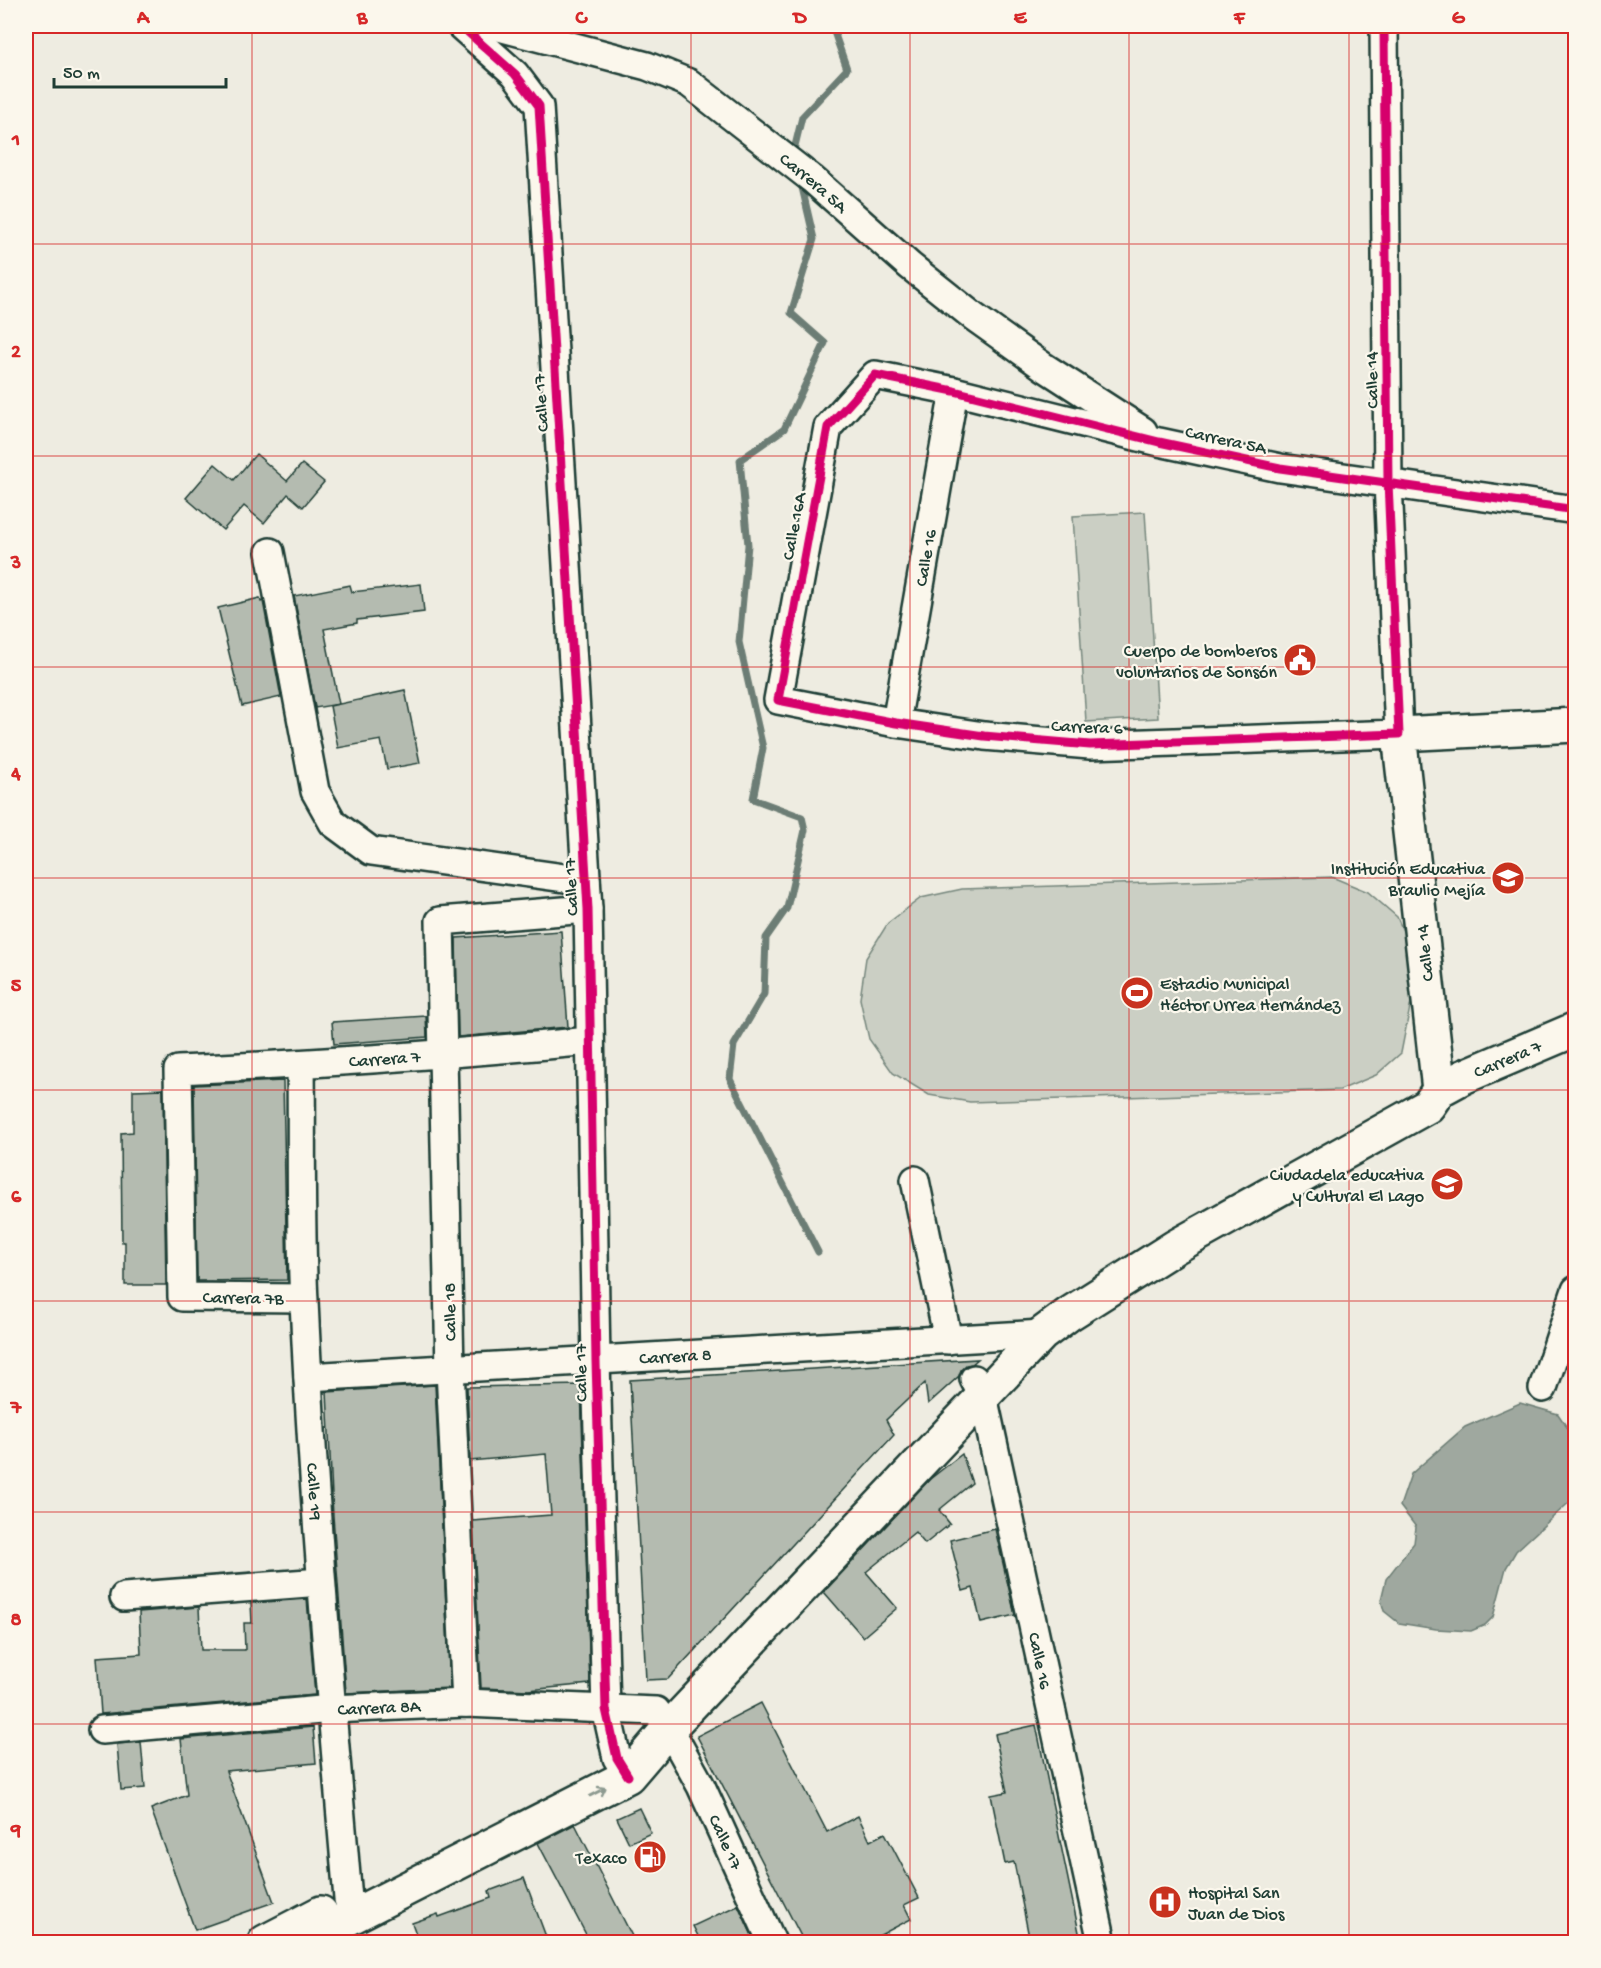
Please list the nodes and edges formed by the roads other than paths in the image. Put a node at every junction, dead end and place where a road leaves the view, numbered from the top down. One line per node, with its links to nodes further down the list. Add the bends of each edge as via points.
1 (461, 26): 14 (street, Calle 17, via 515,74 539,106)
2 (495, 26): 6 (street, Carrera 5A, via 647,66 689,83 812,179 974,317)
3 (1384, 26): 7 (street, Calle 14)
4 (874, 375): 5 (street, Carrera 5A); 10 (street, Calle 16A, via 828,427)
5 (954, 391): 6 (street, Carrera 5A); 11 (street, Calle 16)
6 (1159, 442): 7 (street, Carrera 5A, via 1280,468)
7 (1388, 482): 8 (street, Carrera 5A); 13 (street, Calle 14)
8 (1575, 510)
9 (270, 552): 14 (street, via 315,791 333,823 371,851)
10 (778, 700): 11 (street, Carrera 6)
11 (896, 723): 13 (street, Carrera 6, via 984,736 1090,745)
12 (1575, 725): 13 (main road, Carrera 6)
13 (1399, 734): 20 (main road, Calle 14)
14 (586, 881): 15 (street, Calle 17)
15 (588, 909): 17 (street, Calle 17); 18 (street, Calle 18, via 440,921)
16 (1575, 1029): 20 (main road, Carrera 7)
17 (590, 1041): 18 (street, Carrera 7); 27 (street, Calle 17)
18 (443, 1054): 19 (street, Carrera 7); 28 (street, Calle 18)
19 (301, 1064): 23 (street, Carrera 7, via 178,1070); 24 (street, Calle 19)
20 (1439, 1090): 25 (main road, Carrera 7, via 1421,1089 1166,1232 1059,1300)
21 (915, 1180): 26 (street)
22 (1575, 1290): 31 (street)
23 (182, 1297): 24 (street, Carrera 7B)
24 (303, 1298): 29 (street, Calle 19)
25 (1029, 1335): 26 (street, Carrera 8); 30 (main road, Carrera 7)
26 (948, 1340): 27 (street, Carrera 8)
27 (596, 1361): 28 (street, Carrera 8); 36 (street, Calle 17)
28 (450, 1369): 29 (street, Carrera 8); 34 (street, Calle 18)
29 (308, 1377): 32 (street, Calle 19)
30 (979, 1388): 37 (main road, Carrera 7); 44 (street, Calle 16)
31 (1543, 1388)
32 (321, 1582): 33 (street); 35 (street, Calle 19)
33 (124, 1597)
34 (466, 1703): 35 (street, Carrera 8A); 36 (street, Carrera 8A)
35 (332, 1709): 38 (street, Carrera 8A); 40 (street, Calle 19)
36 (606, 1709): 37 (street, Carrera 8A); 39 (street, Calle 17)
37 (663, 1720): 39 (main road, Carrera 7); 43 (street, Calle 17, via 701,1786)
38 (102, 1730)
39 (622, 1767): 40 (main road)
40 (350, 1908): 41 (main road); 42 (main road)
41 (265, 1942)
42 (302, 1942)
43 (772, 1942)
44 (1102, 1942)

